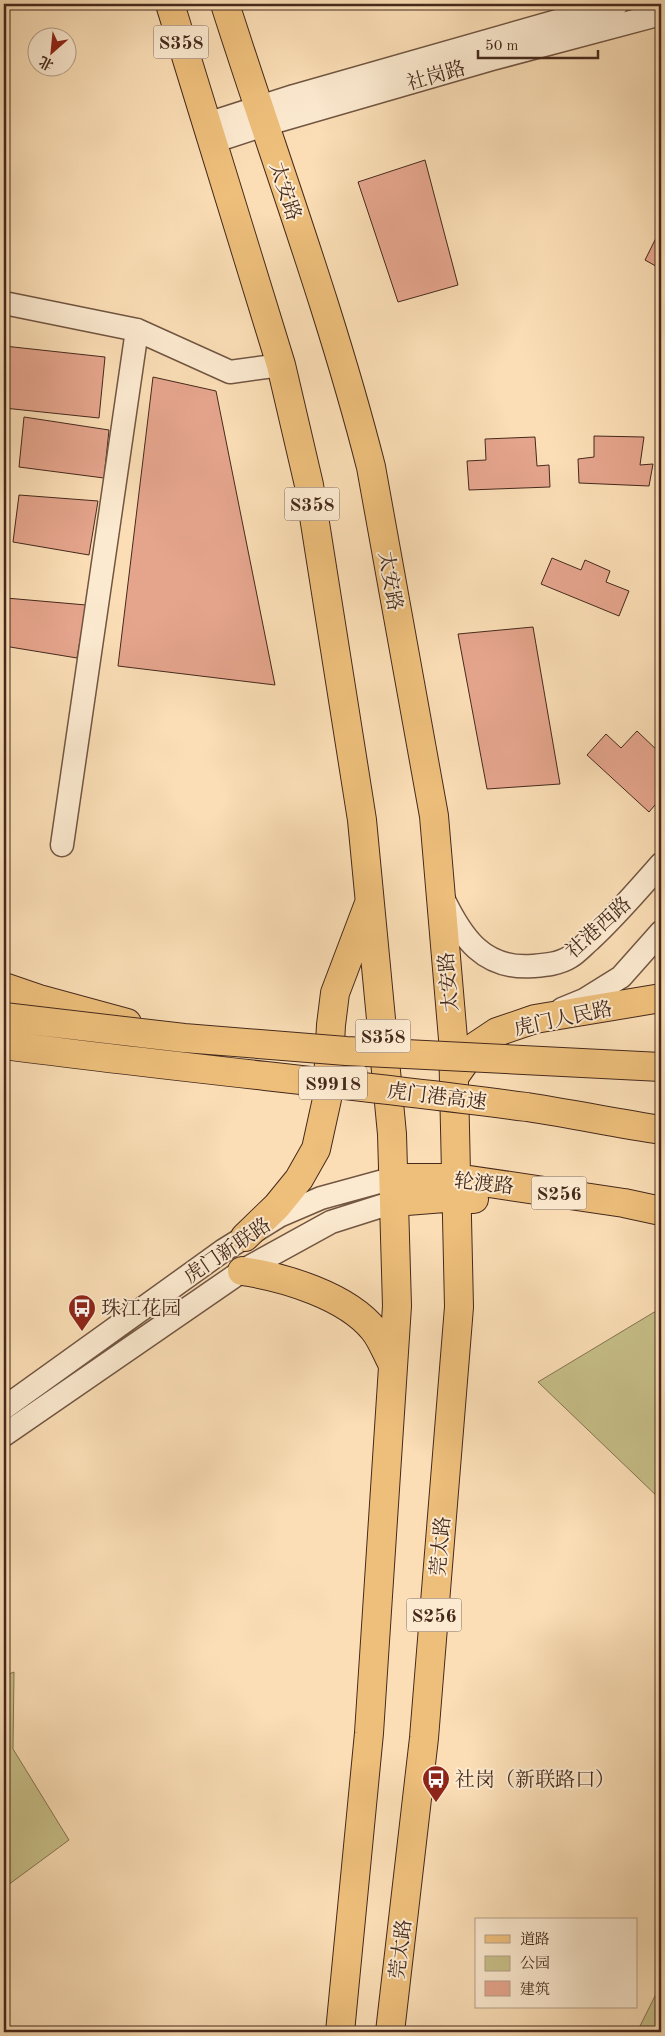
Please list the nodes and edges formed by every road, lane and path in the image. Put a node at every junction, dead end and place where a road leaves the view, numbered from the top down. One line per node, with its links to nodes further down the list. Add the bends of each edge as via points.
1 (170, 4): 6 (main road, S358)
2 (224, 4): 5 (main road, 太安路 / S358)
3 (617, 4): 5 (street, 社岗路)
4 (661, 14): 5 (street, 社岗路)
5 (261, 116): 6 (street, 社岗路); 12 (main road, 太安路 / S358, via 331,327 371,467 434,816)
6 (209, 133): 9 (main road, S358)
7 (4, 303): 8 (street)
8 (137, 330): 9 (street, via 230,372); 10 (street)
9 (281, 365): 13 (main road, S358, via 309,485 362,820)
10 (62, 845)
11 (661, 864): 12 (street, 社港西路, via 606,925 570,957 549,965 520,967 494,962 471,945 453,919)
12 (440, 891): 22 (main road, 太安路 / S358)
13 (370, 895): 25 (main road, S358, via 392,1134); 28 (main road, via 367,912 335,993 327,1099 316,1149 299,1180)
14 (661, 932): 18 (street, via 621,977 584,1000)
15 (4, 987): 19 (main road, bridge)
16 (661, 998): 18 (main road, 虎门人民路)
17 (4, 1016): 19 (main road, 虎门港高速 / S9918, bridge)
18 (535, 1019): 22 (main road, 虎门人民路, via 497,1032 476,1046)
19 (184, 1038): 21 (main road, 虎门港高速 / S9918, bridge, via 346,1051)
20 (4, 1045): 23 (main road, 虎门港高速 / S9918, bridge, via 140,1063 347,1084 530,1108)
21 (661, 1067)
22 (454, 1077): 24 (main road, 太安路 / S358)
23 (661, 1130)
24 (456, 1188): 25 (main road, 轮渡路 / S256); 26 (main road, 轮渡路 / S256, via 615,1201); 27 (main road, 轮渡路 / S256); 34 (main road, 莞太路 / S256, via 458,1327 424,1738)
25 (394, 1190): 28 (street, 虎门新联路 / S256, via 321,1198 279,1216); 29 (street, 虎门新联路 / S256); 30 (main road, S256, via 397,1306)
26 (661, 1211)
27 (661, 1222)
28 (245, 1237): 31 (street, 虎门新联路)
29 (242, 1271): 30 (main road, via 281,1278 344,1304 374,1330); 32 (street, 虎门新联路)
30 (393, 1365): 33 (main road, S256, via 368,1733)
31 (4, 1408)
32 (4, 1435)
33 (340, 2032)
34 (390, 2032)

